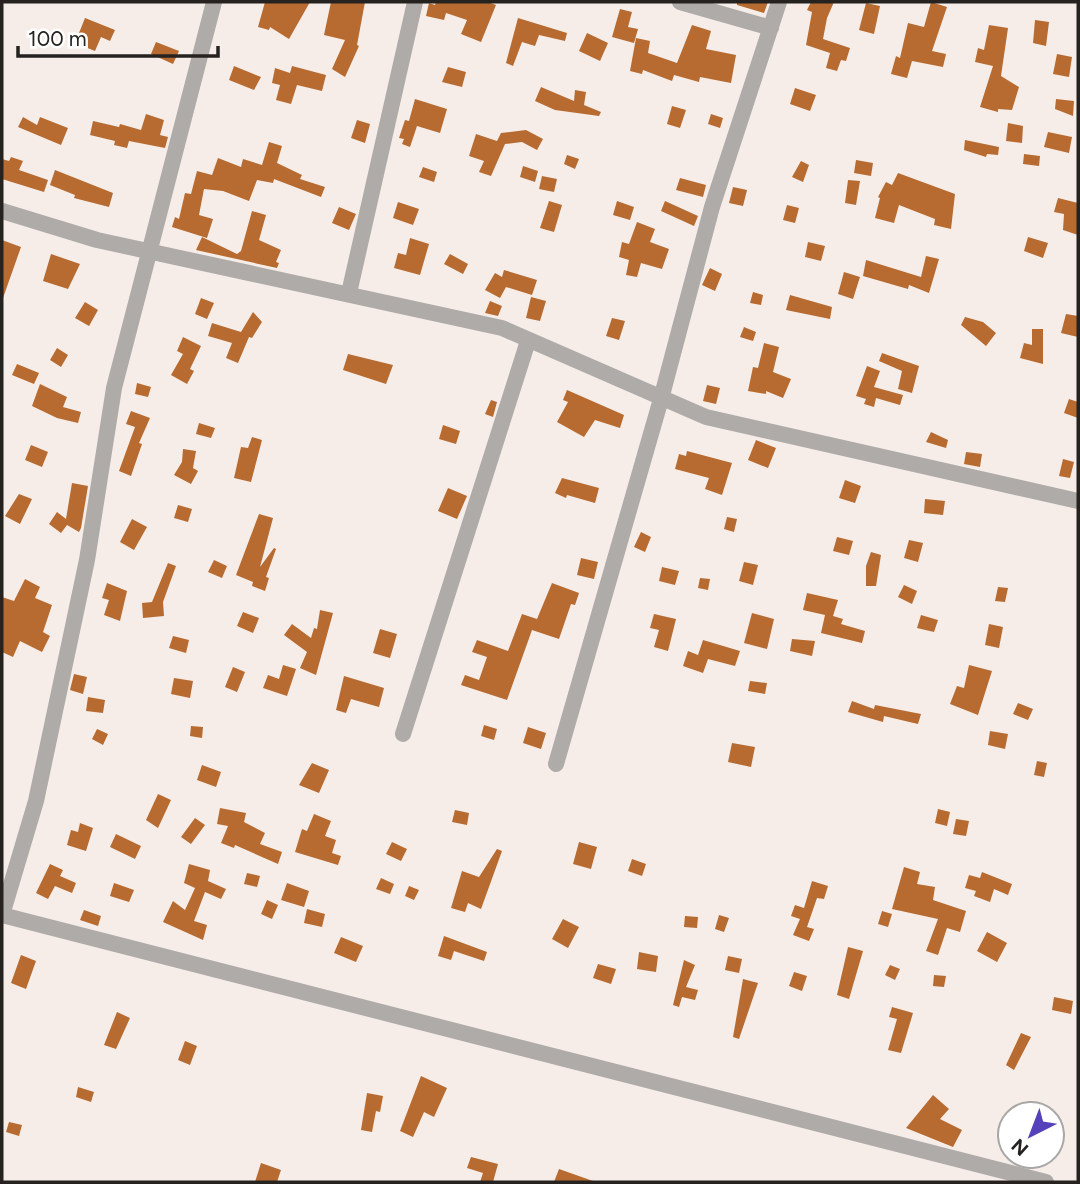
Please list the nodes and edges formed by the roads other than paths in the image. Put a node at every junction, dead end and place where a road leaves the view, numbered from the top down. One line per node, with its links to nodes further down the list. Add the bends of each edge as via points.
1 (214, 2): 7 (street)
2 (415, 2): 8 (street)
3 (680, 2): 5 (street)
4 (779, 2): 5 (street)
5 (771, 28): 10 (street, via 712,208)
6 (2, 211): 7 (street)
7 (149, 252): 8 (street); 14 (street, via 114,388 87,560 38,788)
8 (349, 293): 9 (street, via 502,328)
9 (528, 341): 10 (street); 12 (street)
10 (661, 399): 11 (street, via 706,417); 13 (street)
11 (1078, 501)
12 (403, 734)
13 (556, 764)
14 (2, 915): 15 (street)
15 (1046, 1182)

